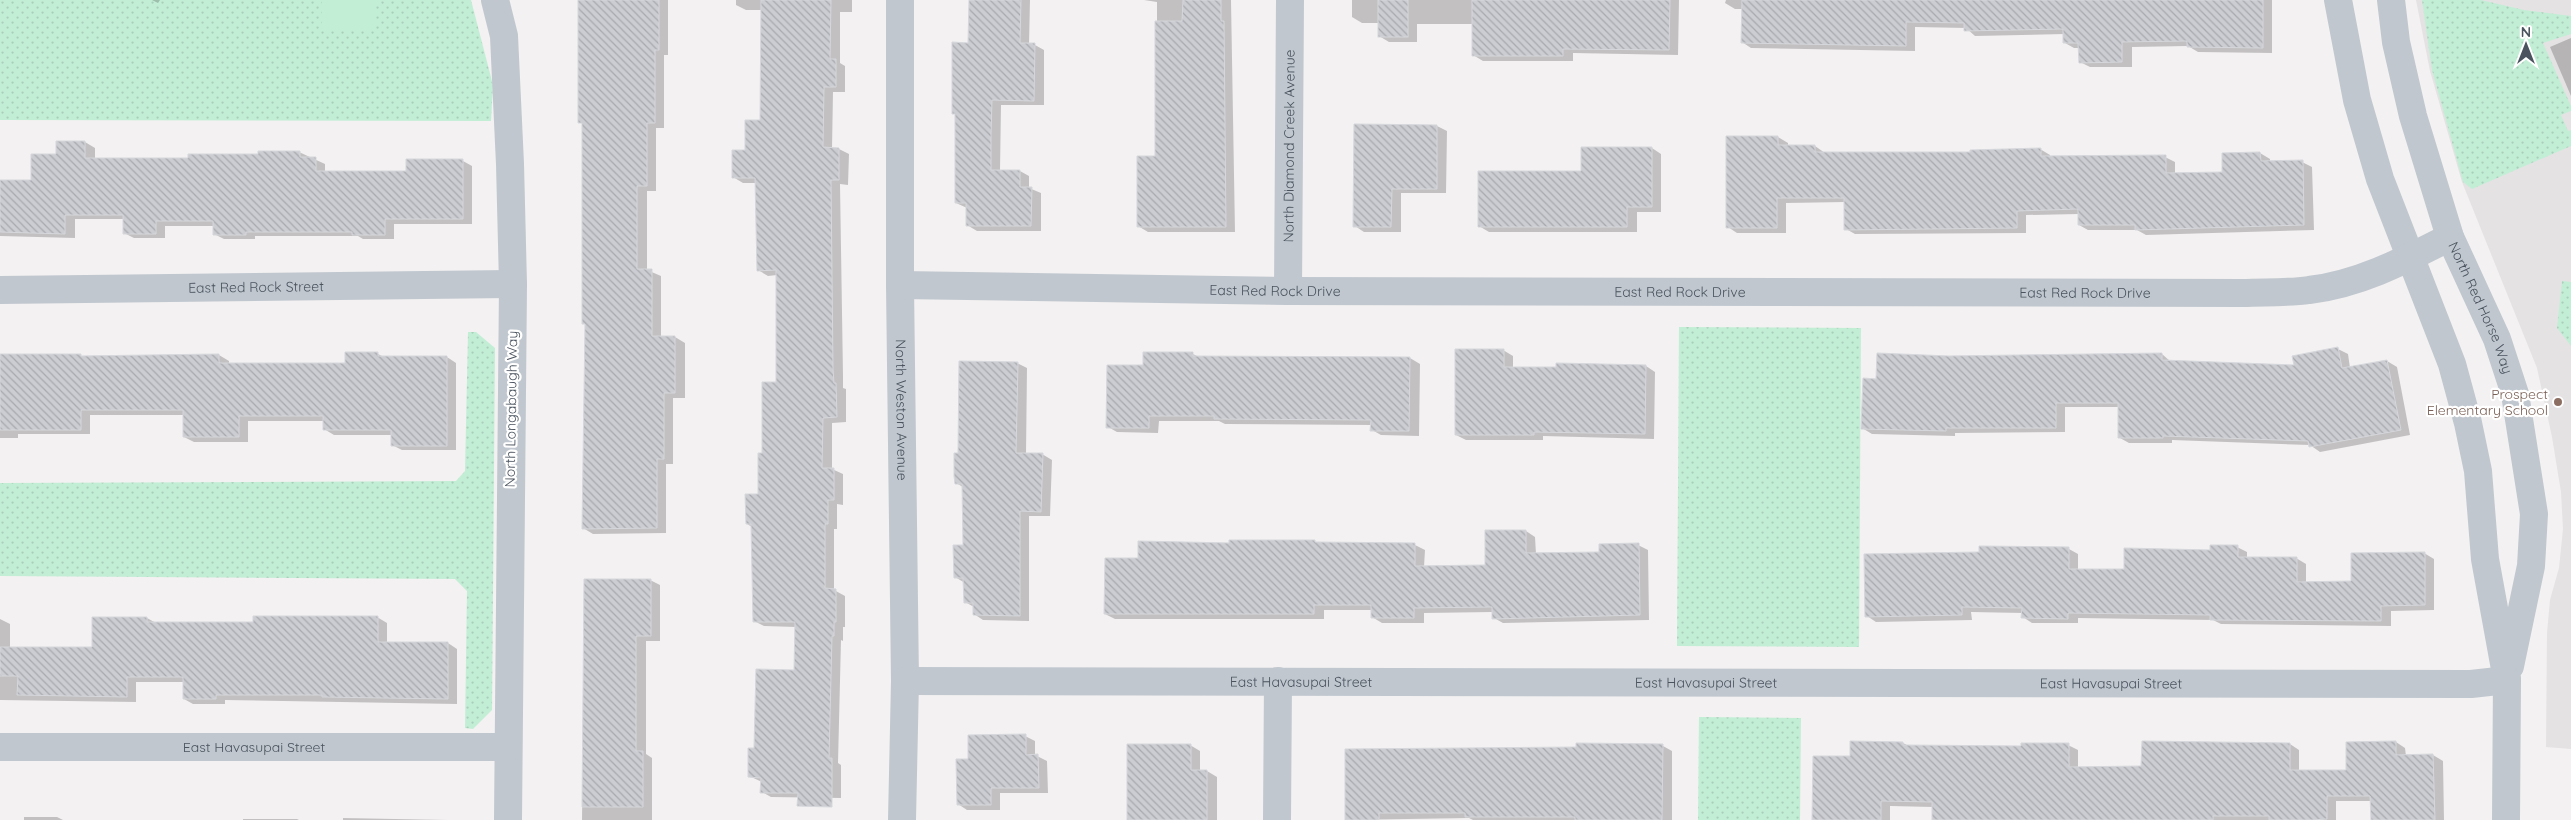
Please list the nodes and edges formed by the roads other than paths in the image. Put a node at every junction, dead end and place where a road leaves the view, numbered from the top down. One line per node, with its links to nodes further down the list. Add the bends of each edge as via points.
1 (495, 0): 8 (street, North Longabaugh Way, via 504,36)
2 (900, 0): 9 (street, North Weston Avenue)
3 (1290, 0): 11 (street, North Diamond Creek Avenue)
4 (2338, 0): 7 (street, North Red Horse Way, via 2357,100 2380,179)
5 (2391, 0): 6 (street, North Red Horse Way, via 2396,42 2413,116)
6 (2450, 236): 7 (street, East Red Rock Drive); 12 (street, North Red Horse Way, via 2497,339 2515,394 2534,514 2531,566)
7 (2410, 258): 11 (street, East Red Rock Drive, via 2347,282 2309,290 2243,293); 12 (street, North Red Horse Way, via 2452,364 2468,423 2478,471 2485,559)
8 (513, 284): 10 (street, East Red Rock Street); 16 (street, North Longabaugh Way)
9 (900, 285): 11 (street, East Red Rock Drive); 13 (street, North Weston Avenue)
10 (0, 290)
11 (1288, 291)
12 (2507, 680): 14 (street, East Havasupai Street, via 2471,684); 20 (street, North Red Horse Way)
13 (905, 681): 14 (street, East Havasupai Street); 18 (street, North Weston Avenue)
14 (1278, 681): 19 (street)
15 (0, 747): 16 (street, East Havasupai Street)
16 (508, 747): 17 (street, North Longabaugh Way)
17 (508, 820)
18 (902, 820)
19 (1276, 820)
20 (2506, 820)

